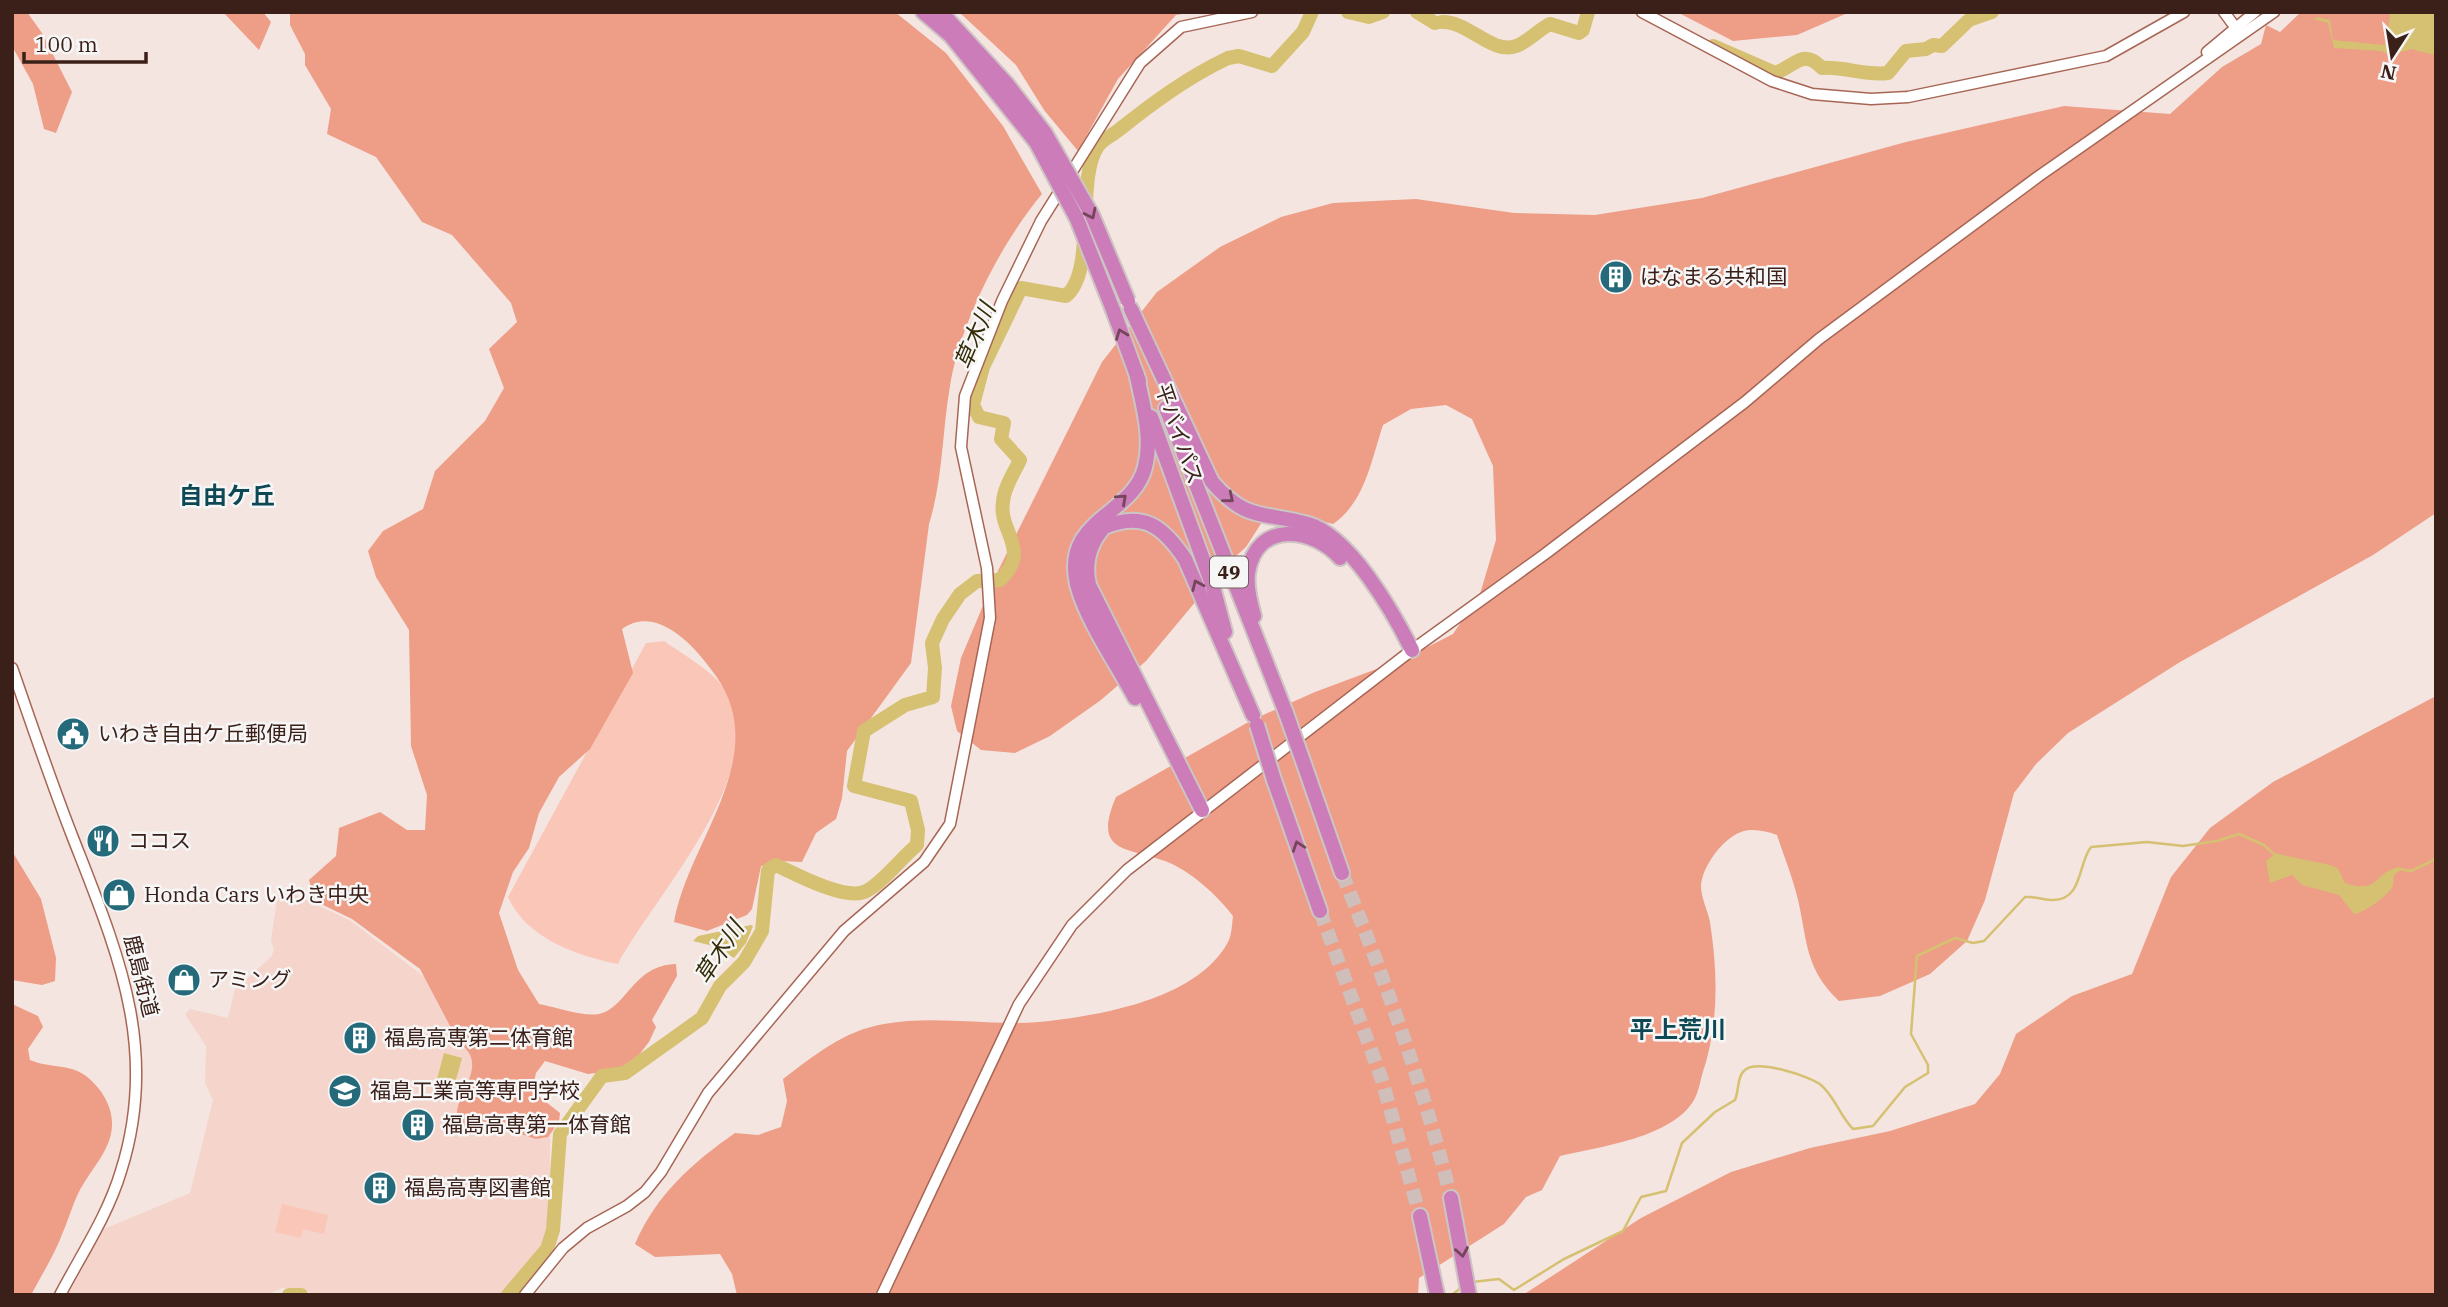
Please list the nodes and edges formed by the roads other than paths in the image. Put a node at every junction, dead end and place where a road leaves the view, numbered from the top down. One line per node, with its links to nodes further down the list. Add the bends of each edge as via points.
1 (923, 12): 10 (highway, 平バイパス / 49)
2 (941, 12): 10 (highway, 平バイパス / 49, via 1007,84)
3 (1252, 12): 23 (street, via 1181,27 1140,63 1041,221 1002,301 965,396 964,473 988,568 987,641 956,805 942,837 924,862 862,912 708,1093 645,1192 563,1248)
4 (1642, 12): 5 (street, via 1772,81 1812,94 1871,99 1928,93 2106,56)
5 (2184, 12)
6 (2224, 12): 9 (street)
7 (2255, 12): 9 (street)
8 (2274, 12): 9 (street)
9 (2238, 32): 13 (street, via 1819,339 1606,509)
10 (1041, 138): 11 (highway, 平バイパス / 49, one-way to 11, bridge, via 1092,215); 12 (highway, 平バイパス / 49, one-way to 10, bridge)
11 (1129, 305): 13 (highway, one-way to 13, via 1212,482 1248,512 1308,524 1329,534 1396,619); 15 (highway, 平バイパス / 49)
12 (1136, 372): 16 (highway, 平バイパス / 49); 17 (highway, one-way to 12, via 1187,793 1077,583 1080,542 1089,528 1139,484 1145,468 1146,423)
13 (1412, 650): 15 (highway, via 1331,547 1293,532 1264,544 1248,572 1249,595); 17 (street)
14 (12, 668): 22 (street, 鹿島街道, via 110,930 135,1026 132,1121 121,1172)
15 (1271, 677): 18 (highway, 平バイパス / 49, bridge)
16 (1255, 720): 17 (highway, one-way to 17, via 1173,540 1147,522 1133,519 1104,527 1089,553 1085,569 1089,585); 19 (highway, 平バイパス / 49, one-way to 16, bridge)
17 (1202, 810): 24 (street, via 1101,895 1043,964 998,1044)
18 (1342, 873)
19 (1320, 911)
20 (1452, 1204): 26 (highway, one-way to 26)
21 (1420, 1216): 25 (highway)
22 (60, 1295)
23 (525, 1295)
24 (882, 1295)
25 (1437, 1295)
26 (1469, 1295)

